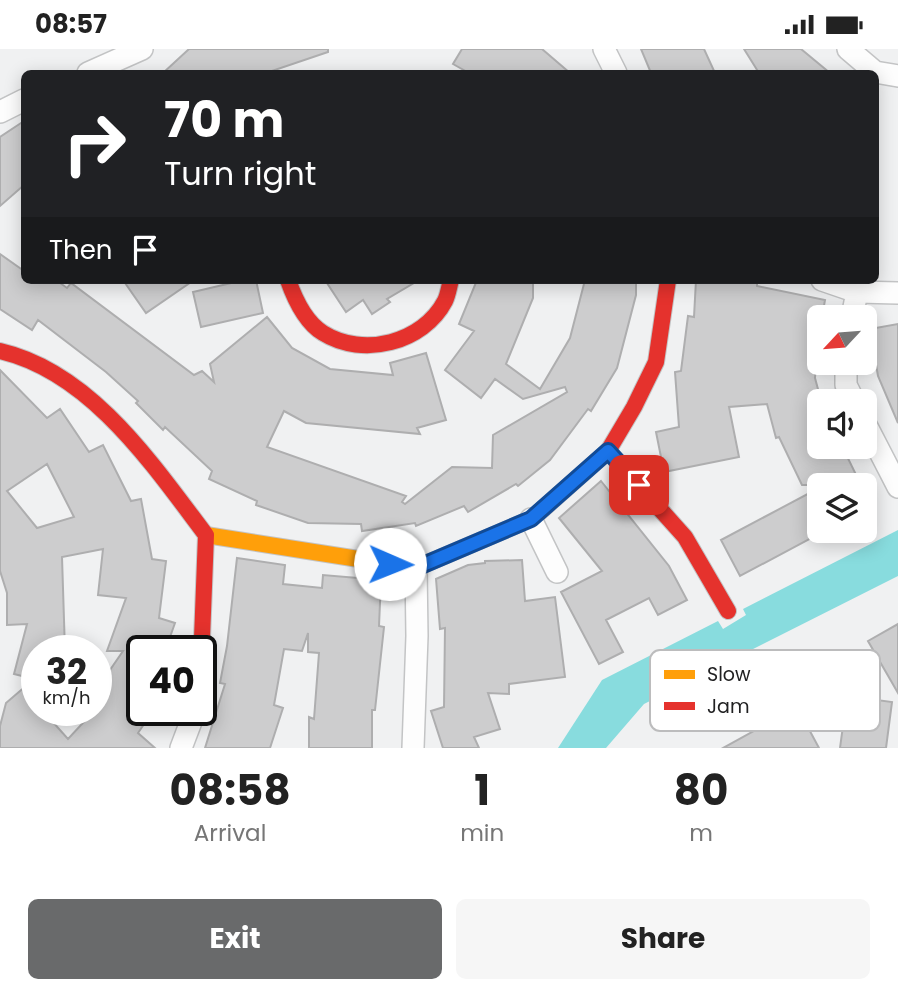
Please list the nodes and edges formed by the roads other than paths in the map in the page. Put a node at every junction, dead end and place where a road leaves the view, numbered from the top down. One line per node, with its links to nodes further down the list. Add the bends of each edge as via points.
1 (142, 49): 4 (street)
2 (604, 49): 5 (street)
3 (848, 49): 6 (street)
4 (121, 68)
5 (614, 70)
6 (873, 70)
7 (879, 73): 8 (street)
8 (898, 76)
9 (21, 102): 10 (street)
10 (0, 112)
11 (289, 284): 12 (street, via 298,307 323,333 356,346 391,344 423,328 445,300)
12 (449, 284)
13 (667, 284): 20 (street, via 656,362)
14 (834, 284): 15 (street)
15 (857, 292): 16 (street); 17 (street)
16 (898, 293)
17 (854, 305)
18 (0, 351): 23 (street, via 61,377 113,419)
19 (877, 446): 21 (street)
20 (608, 451): 22 (street); 26 (street, via 685,537)
21 (898, 487)
22 (531, 519): 24 (street); 25 (street)
23 (206, 535): 24 (street); 27 (street)
24 (416, 568): 30 (street)
25 (557, 572)
26 (728, 611)
27 (202, 635)
28 (189, 726): 29 (street)
29 (181, 748)
30 (413, 748)

